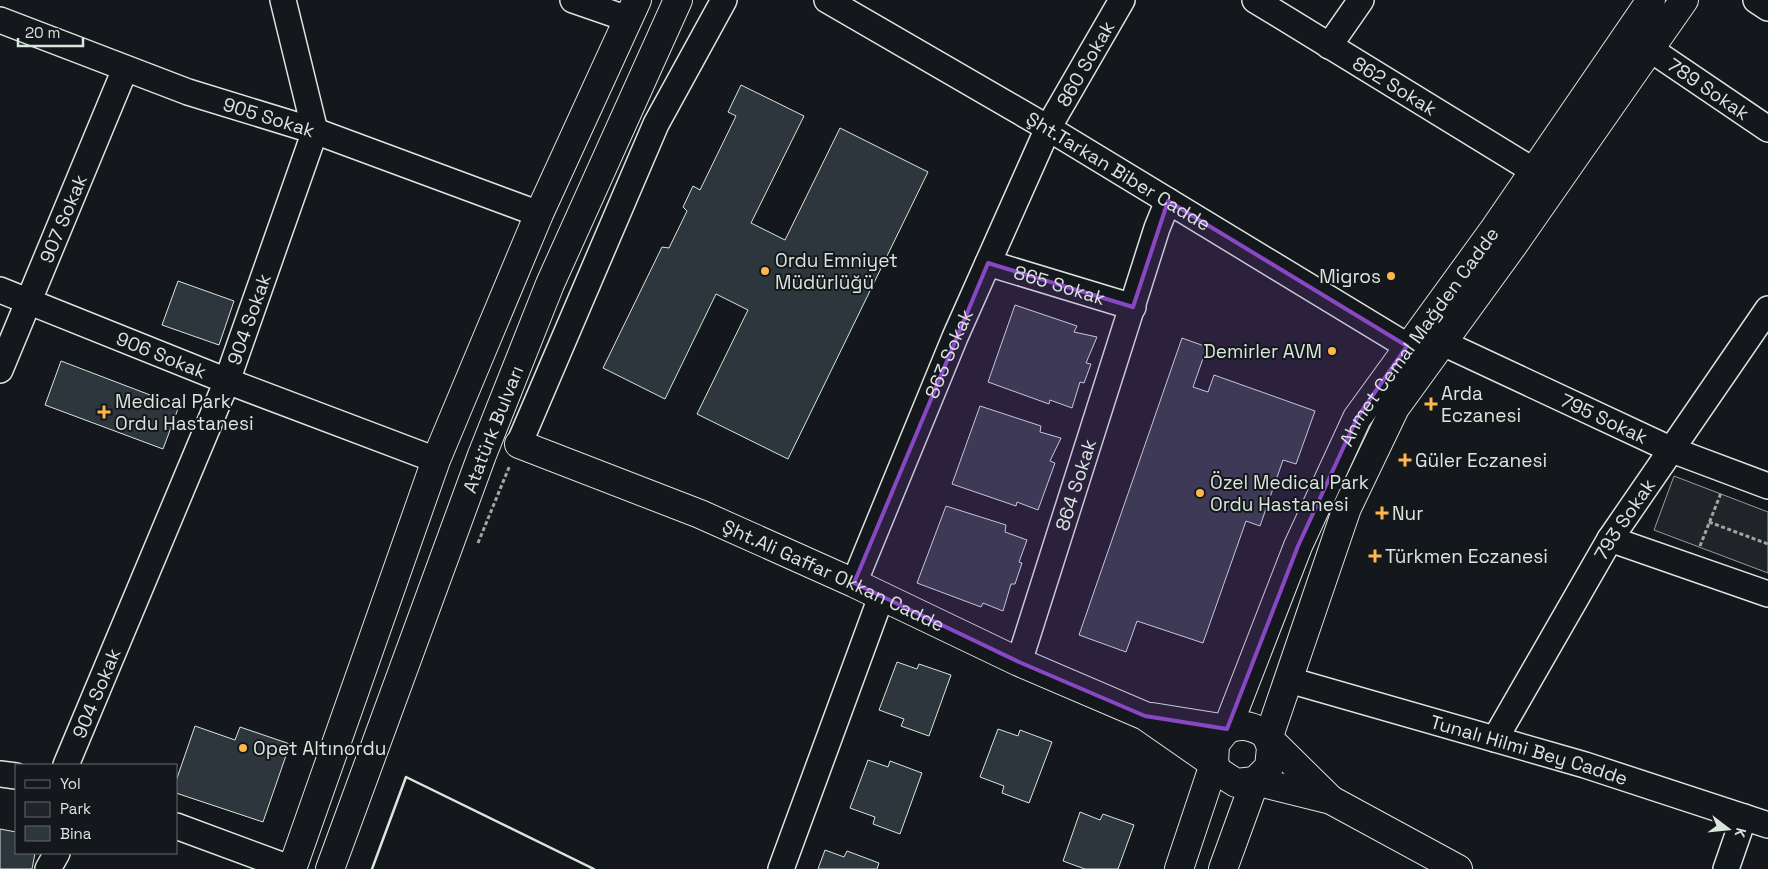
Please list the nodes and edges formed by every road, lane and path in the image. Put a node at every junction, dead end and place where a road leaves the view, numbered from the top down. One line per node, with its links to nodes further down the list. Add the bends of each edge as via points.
1 (283, 0): 20 (street)
2 (573, 0): 13 (street)
3 (678, 0): 63 (main road, Atatürk Bulvarı, via 546,293 482,455)
4 (724, 0): 33 (street, via 656,124)
5 (827, 0): 18 (street, Şht.Tarkan Biber Cadde)
6 (1122, 0): 18 (street, 860 Sokak)
7 (1254, 0): 15 (street, 862 Sokak)
8 (1361, 0): 15 (street)
9 (1651, 0): 21 (main road, Ahmet Cemal Mağden Cadde)
10 (1684, 0): 16 (main road, Ahmet Cemal Mağden Cadde)
11 (1756, 0): 12 (street)
12 (1768, 8)
13 (632, 10): 23 (main road, Atatürk Bulvarı)
14 (0, 20): 17 (street, 905 Sokak)
15 (1329, 46): 21 (street, 862 Sokak)
16 (1650, 49): 19 (street, 789 Sokak); 29 (main road, Ahmet Cemal Mağden Cadde)
17 (125, 69): 20 (street, 905 Sokak); 26 (street, 907 Sokak)
18 (1048, 128): 22 (street, Şht.Tarkan Biber Cadde); 24 (street, 863 Sokak)
19 (1768, 128)
20 (315, 132): 23 (street, 905 Sokak); 32 (street, 904 Sokak)
21 (1534, 171): 30 (main road, Ahmet Cemal Mağden Cadde)
22 (1168, 200): 27 (street, 864 Sokak); 30 (street, Şht.Tarkan Biber Cadde)
23 (539, 214): 35 (main road, Atatürk Bulvarı)
24 (988, 263): 27 (street, 865 Sokak); 42 (street, 863 Sokak)
25 (0, 290): 26 (street, 906 Sokak)
26 (29, 301): 31 (street, 907 Sokak); 32 (street, 906 Sokak)
27 (1133, 307): 45 (street, 864 Sokak)
28 (1768, 309): 34 (street, 793 Sokak)
29 (1443, 343): 34 (street, 795 Sokak); 46 (main road, Ahmet Cemal Mağden Cadde, via 1395,408 1347,508)
30 (1407, 346): 48 (main road, Ahmet Cemal Mağden Cadde, via 1357,418 1298,546)
31 (0, 370)
32 (227, 381): 35 (street, 906 Sokak); 51 (street, 904 Sokak)
33 (519, 444): 42 (main road, Şht.Ali Gaffar Okkan Cadde, via 700,514)
34 (1672, 450): 36 (street, 795 Sokak); 39 (street, 793 Sokak)
35 (436, 460): 62 (main road, Atatürk Bulvarı)
36 (1729, 471): 37 (street, 795 Sokak); 38 (path)
37 (1768, 486)
38 (1709, 522): 40 (path); 41 (path)
39 (1610, 539): 41 (street); 49 (street, 793 Sokak)
40 (1768, 544)
41 (1692, 567): 43 (street)
42 (854, 583): 44 (main road, Şht.Ali Gaffar Okkan Cadde)
43 (1768, 594)
44 (882, 597): 45 (main road, Şht.Ali Gaffar Okkan Cadde); 64 (street)
45 (1018, 662): 47 (main road, Şht.Ali Gaffar Okkan Cadde)
46 (1289, 680): 49 (street, Tunalı Hilmi Bey Cadde); 50 (main road, Ahmet Cemal Mağden Cadde)
47 (1145, 716): 48 (main road, Şht.Ali Gaffar Okkan Cadde); 52 (main road, Şht.Ali Gaffar Okkan Cadde)
48 (1227, 730): 50 (main road, Şht.Ali Gaffar Okkan Cadde, via 1236,726 1252,727); 52 (main road, Ahmet Cemal Mağden Cadde, via 1215,744)
49 (1495, 739): 57 (street, Tunalı Hilmi Bey Cadde)
50 (1268, 740): 55 (main road, Ahmet Cemal Mağden Cadde, via 1271,748 1269,767); 56 (main road, Şht.Ali Gaffar Okkan Cadde)
51 (66, 764)
52 (1214, 764): 55 (main road, Şht.Ali Gaffar Okkan Cadde, via 1219,772 1236,783); 65 (main road, Ahmet Cemal Mağden Cadde)
53 (0, 774): 54 (street)
54 (15, 776)
55 (1255, 781): 56 (main road, Şht.Ali Gaffar Okkan Cadde); 66 (main road, Ahmet Cemal Mağden Cadde)
56 (1331, 800): 67 (main road, Şht.Ali Gaffar Okkan Cadde)
57 (1744, 817): 58 (street, Tunalı Hilmi Bey Cadde); 68 (street)
58 (1768, 825)
59 (178, 827): 62 (street)
60 (56, 854): 61 (street)
61 (48, 869)
62 (292, 869)
63 (330, 869)
64 (781, 869)
65 (1179, 869)
66 (1223, 869)
67 (1458, 869)
68 (1726, 869)

